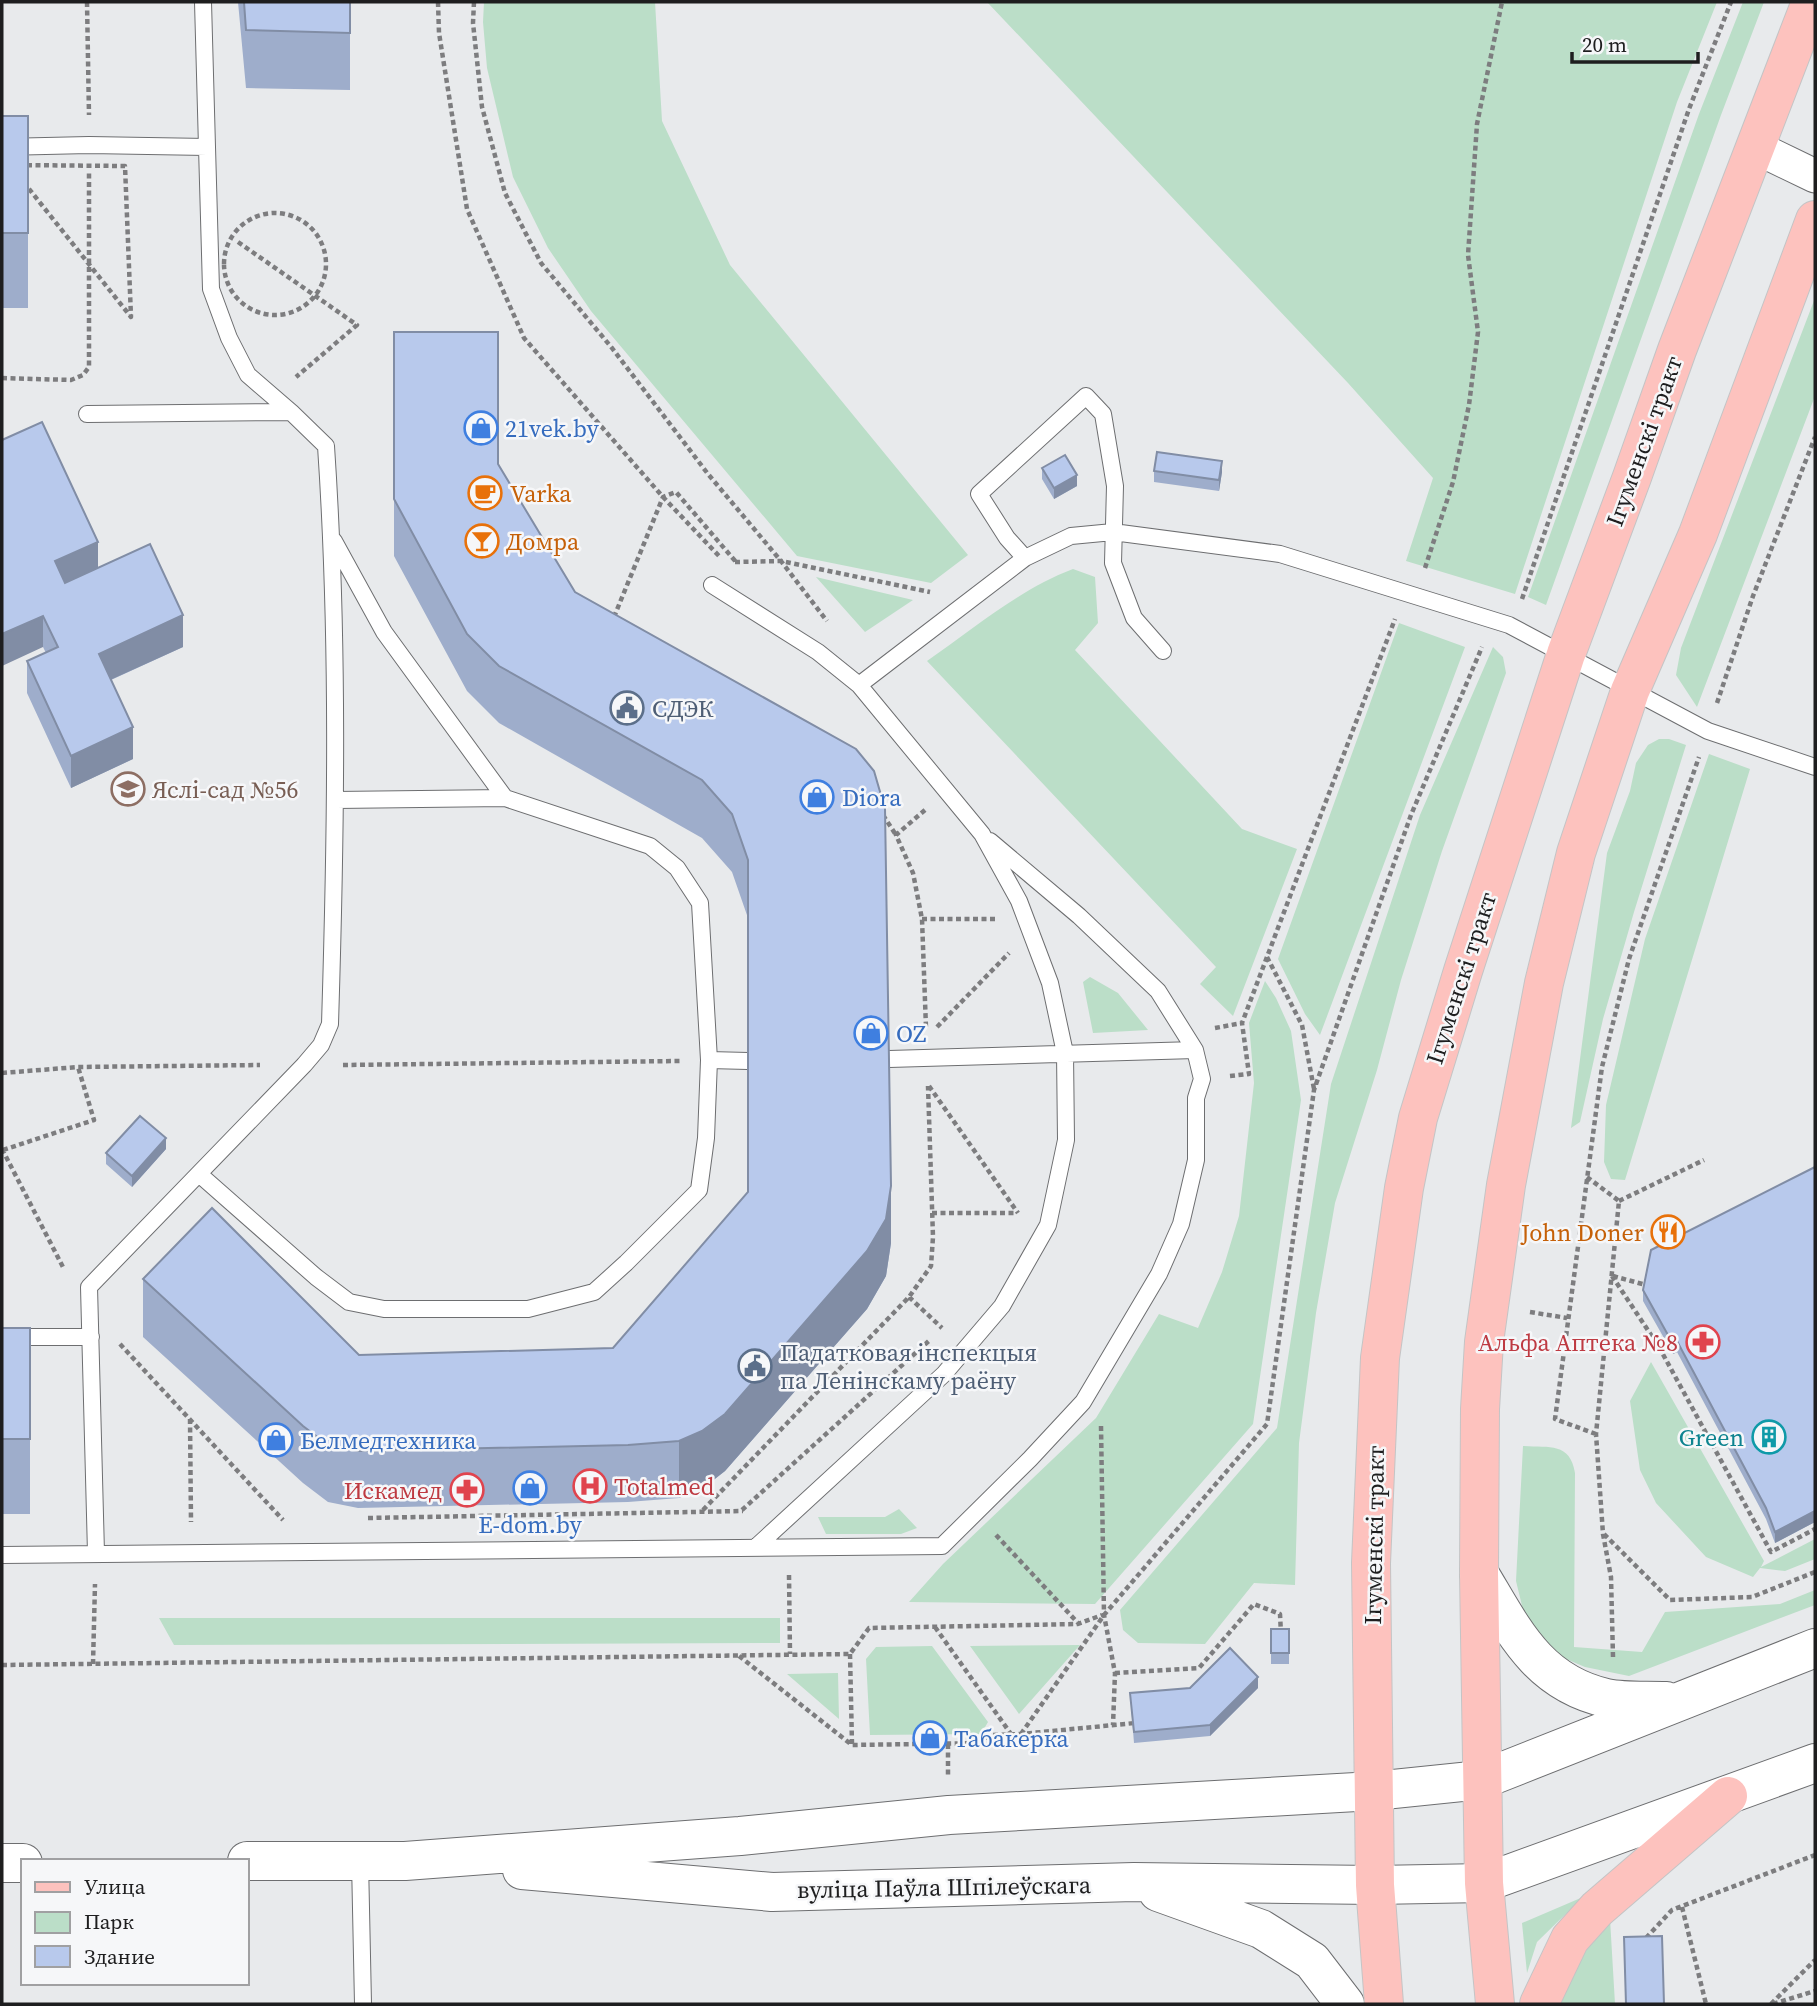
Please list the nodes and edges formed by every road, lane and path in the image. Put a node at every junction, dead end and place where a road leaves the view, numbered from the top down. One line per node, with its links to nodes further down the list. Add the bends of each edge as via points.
1 (87, 2): 8 (path)
2 (203, 2): 10 (lane)
3 (438, 2): 25 (path, via 467,209 524,338)
4 (474, 2): 29 (path, via 486,119 505,193 541,263)
5 (1502, 2): 31 (path, via 1477,124 1468,255 1478,332 1469,405 1453,482)
6 (1731, 2): 34 (path, via 1689,109)
7 (1811, 2): 11 (main road, Ігуменскі тракт)
8 (89, 145): 9 (lane); 10 (lane); 12 (path)
9 (2, 147)
10 (207, 147): 22 (lane, via 211,289 248,375)
11 (1755, 147): 13 (street); 40 (main road, Ігуменскі тракт)
12 (89, 164): 16 (path); 16 (path, via 10,165); 16 (path, via 125,166 131,317)
13 (1815, 176)
14 (1815, 220): 42 (main road, via 1698,534)
15 (231, 236): 17 (path); 17 (path, via 256,216 273,212 306,224 325,251 326,269); 18 (path, via 223,268)
16 (89, 266): 20 (path, via 89,367 83,375 71,380)
17 (315, 296): 18 (path, via 298,311 281,316 249,309); 21 (path, via 357,326)
18 (236, 299): 19 (path)
19 (239, 309)
20 (2, 378)
21 (292, 380)
22 (290, 412): 23 (lane); 27 (lane, via 326,446)
23 (87, 414)
24 (1815, 437): 43 (path, via 1753,596)
25 (663, 497): 30 (path, via 724,562); 30 (path, via 676,492); 37 (path, via 613,615)
26 (1113, 531): 28 (lane, via 1071,536); 28 (lane, via 1115,486 1103,414 1086,396 979,494); 39 (lane, via 1113,563 1133,618); 40 (lane, via 1280,554 1509,625)
27 (332, 539): 45 (lane, via 384,632); 46 (lane)
28 (1025, 558): 41 (lane)
29 (781, 561): 30 (path); 33 (path); 36 (path)
30 (737, 563)
31 (1422, 576)
32 (712, 585): 41 (lane, via 818,652)
33 (932, 592)
34 (1518, 610)
35 (1396, 615): 57 (path)
36 (828, 621)
37 (623, 624)
38 (1483, 644): 68 (path, via 1411,814)
39 (1163, 652)
40 (1566, 654): 42 (lane); 124 (main road, Ігуменскі тракт, via 1434,1061 1404,1188 1380,1358 1371,1563)
41 (859, 685): 49 (lane)
42 (1630, 691): 43 (lane); 104 (main road, via 1576,853 1544,983 1506,1185 1484,1342)
43 (1708, 731): 44 (lane); 72 (path, via 1629,958 1602,1067)
44 (1815, 766)
45 (505, 798): 46 (lane); 62 (lane, via 650,846 677,868 700,903)
46 (336, 800): 64 (lane, via 330,1024 321,1045)
47 (878, 808): 50 (path)
48 (934, 818): 50 (path, via 927,808)
49 (982, 834): 59 (lane, via 1158,991); 60 (lane, via 1019,901 1046,971)
50 (896, 835): 52 (path, via 913,873)
51 (990, 908): 53 (path)
52 (922, 919): 53 (path); 56 (path, via 926,1038)
53 (996, 919): 54 (path)
54 (1000, 930)
55 (1005, 941): 56 (path)
56 (1010, 952): 58 (path)
57 (1267, 957): 67 (path, via 1242,1023); 68 (path, via 1302,1025)
58 (1014, 964)
59 (1195, 1049): 60 (lane); 86 (lane, via 1202,1079 1196,1098 1196,1160 1181,1224 1159,1274)
60 (1065, 1053): 61 (lane); 100 (lane, via 1066,1140 1057,1191 1048,1225 1002,1307 944,1374)
61 (889, 1059)
62 (709, 1060): 63 (lane); 64 (path); 71 (lane, via 699,1190 594,1292 528,1309 384,1309 349,1301)
63 (748, 1061)
64 (304, 1065): 65 (path); 71 (lane)
65 (79, 1067): 66 (path); 69 (path, via 94,1120)
66 (2, 1073)
67 (1249, 1074)
68 (1314, 1090): 105 (path, via 1267,1424)
69 (2, 1150): 80 (path, via 71,1283)
70 (1704, 1160): 74 (path)
71 (199, 1174): 80 (lane)
72 (1587, 1177): 74 (path); 88 (path, via 1555,1419)
73 (1021, 1201): 76 (path)
74 (1619, 1201): 78 (path)
75 (932, 1213): 76 (path); 76 (path, via 928,1086); 81 (path, via 931,1266)
76 (1018, 1213): 77 (path)
77 (1012, 1224)
78 (1612, 1275): 79 (path); 88 (path); 98 (path, via 1659,1347 1771,1552)
79 (1646, 1285)
80 (89, 1287): 85 (lane); 87 (path, via 116,1340)
81 (909, 1297): 83 (path); 89 (path)
82 (950, 1320): 83 (path)
83 (942, 1328): 89 (path, via 742,1510)
84 (2, 1337): 85 (lane)
85 (91, 1337): 101 (lane)
86 (1083, 1402): 90 (lane); 105 (path, via 1101,1424)
87 (190, 1419): 92 (path); 97 (path)
88 (1595, 1434): 99 (path)
89 (703, 1510): 91 (path)
90 (976, 1513): 100 (lane, via 942,1546); 106 (path)
91 (364, 1518)
92 (283, 1520): 93 (path); 95 (path)
93 (296, 1520)
94 (204, 1521): 97 (path)
95 (270, 1521)
96 (177, 1522): 97 (path)
97 (191, 1522)
98 (1815, 1529)
99 (1604, 1534): 103 (path, via 1670,1600 1752,1597); 112 (path, via 1611,1577)
100 (756, 1547): 101 (lane)
101 (96, 1553): 102 (lane); 113 (path)
102 (2, 1555)
103 (1815, 1572)
104 (1479, 1573): 116 (street, via 1525,1647 1561,1681 1607,1698); 123 (main road)
105 (1104, 1615): 106 (path); 115 (path); 120 (path)
106 (1079, 1624): 107 (path)
107 (934, 1626): 110 (path, via 869,1628); 119 (path)
108 (1281, 1640): 115 (path, via 1280,1614 1254,1604 1199,1668)
109 (1815, 1648): 116 (street, вуліца Паўла Шпілеўскага)
110 (850, 1654): 111 (path); 121 (path)
111 (738, 1655): 113 (path); 121 (path)
112 (1613, 1661)
113 (93, 1664): 114 (path)
114 (2, 1665)
115 (1115, 1674): 118 (path)
116 (1679, 1702): 123 (street, вуліца Паўла Шпілеўскага)
117 (1145, 1723): 118 (path)
118 (1113, 1725): 120 (path)
119 (1012, 1734): 120 (path); 121 (path, via 991,1735 985,1743)
120 (1021, 1734)
121 (852, 1745)
122 (1815, 1763): 125 (street, вуліца Паўла Шпілеўскага)
123 (1481, 1780): 124 (street, вуліца Паўла Шпілеўскага); 133 (main road)
124 (1374, 1791): 128 (street, вуліца Паўла Шпілеўскага, via 949,1815 740,1836); 134 (main road, Ігуменскі тракт)
125 (1728, 1796): 133 (street, вуліца Паўла Шпілеўскага); 143 (main road, via 1597,1909 1570,1939)
126 (1815, 1855): 135 (path)
127 (360, 1860): 128 (street, вуліца Паўла Шпілеўскага); 129 (street, вуліца Паўла Шпілеўскага); 139 (lane)
128 (405, 1860): 132 (street, вуліца Паўла Шпілеўскага, via 772,1892)
129 (248, 1861)
130 (2, 1863): 131 (street)
131 (21, 1863)
132 (1133, 1882): 134 (street, вуліца Паўла Шпілеўскага); 140 (street, via 1261,1929 1312,1961)
133 (1484, 1883): 134 (street, вуліца Паўла Шпілеўскага); 142 (main road)
134 (1375, 1885): 141 (main road, Ігуменскі тракт)
135 (1682, 1907): 136 (path, via 1672,1910); 144 (path)
136 (1642, 1942)
137 (1815, 1959): 145 (path)
138 (1815, 1991): 145 (path)
139 (363, 2004)
140 (1345, 2004)
141 (1384, 2004)
142 (1495, 2004)
143 (1539, 2004)
144 (1706, 2004)
145 (1772, 2004)

